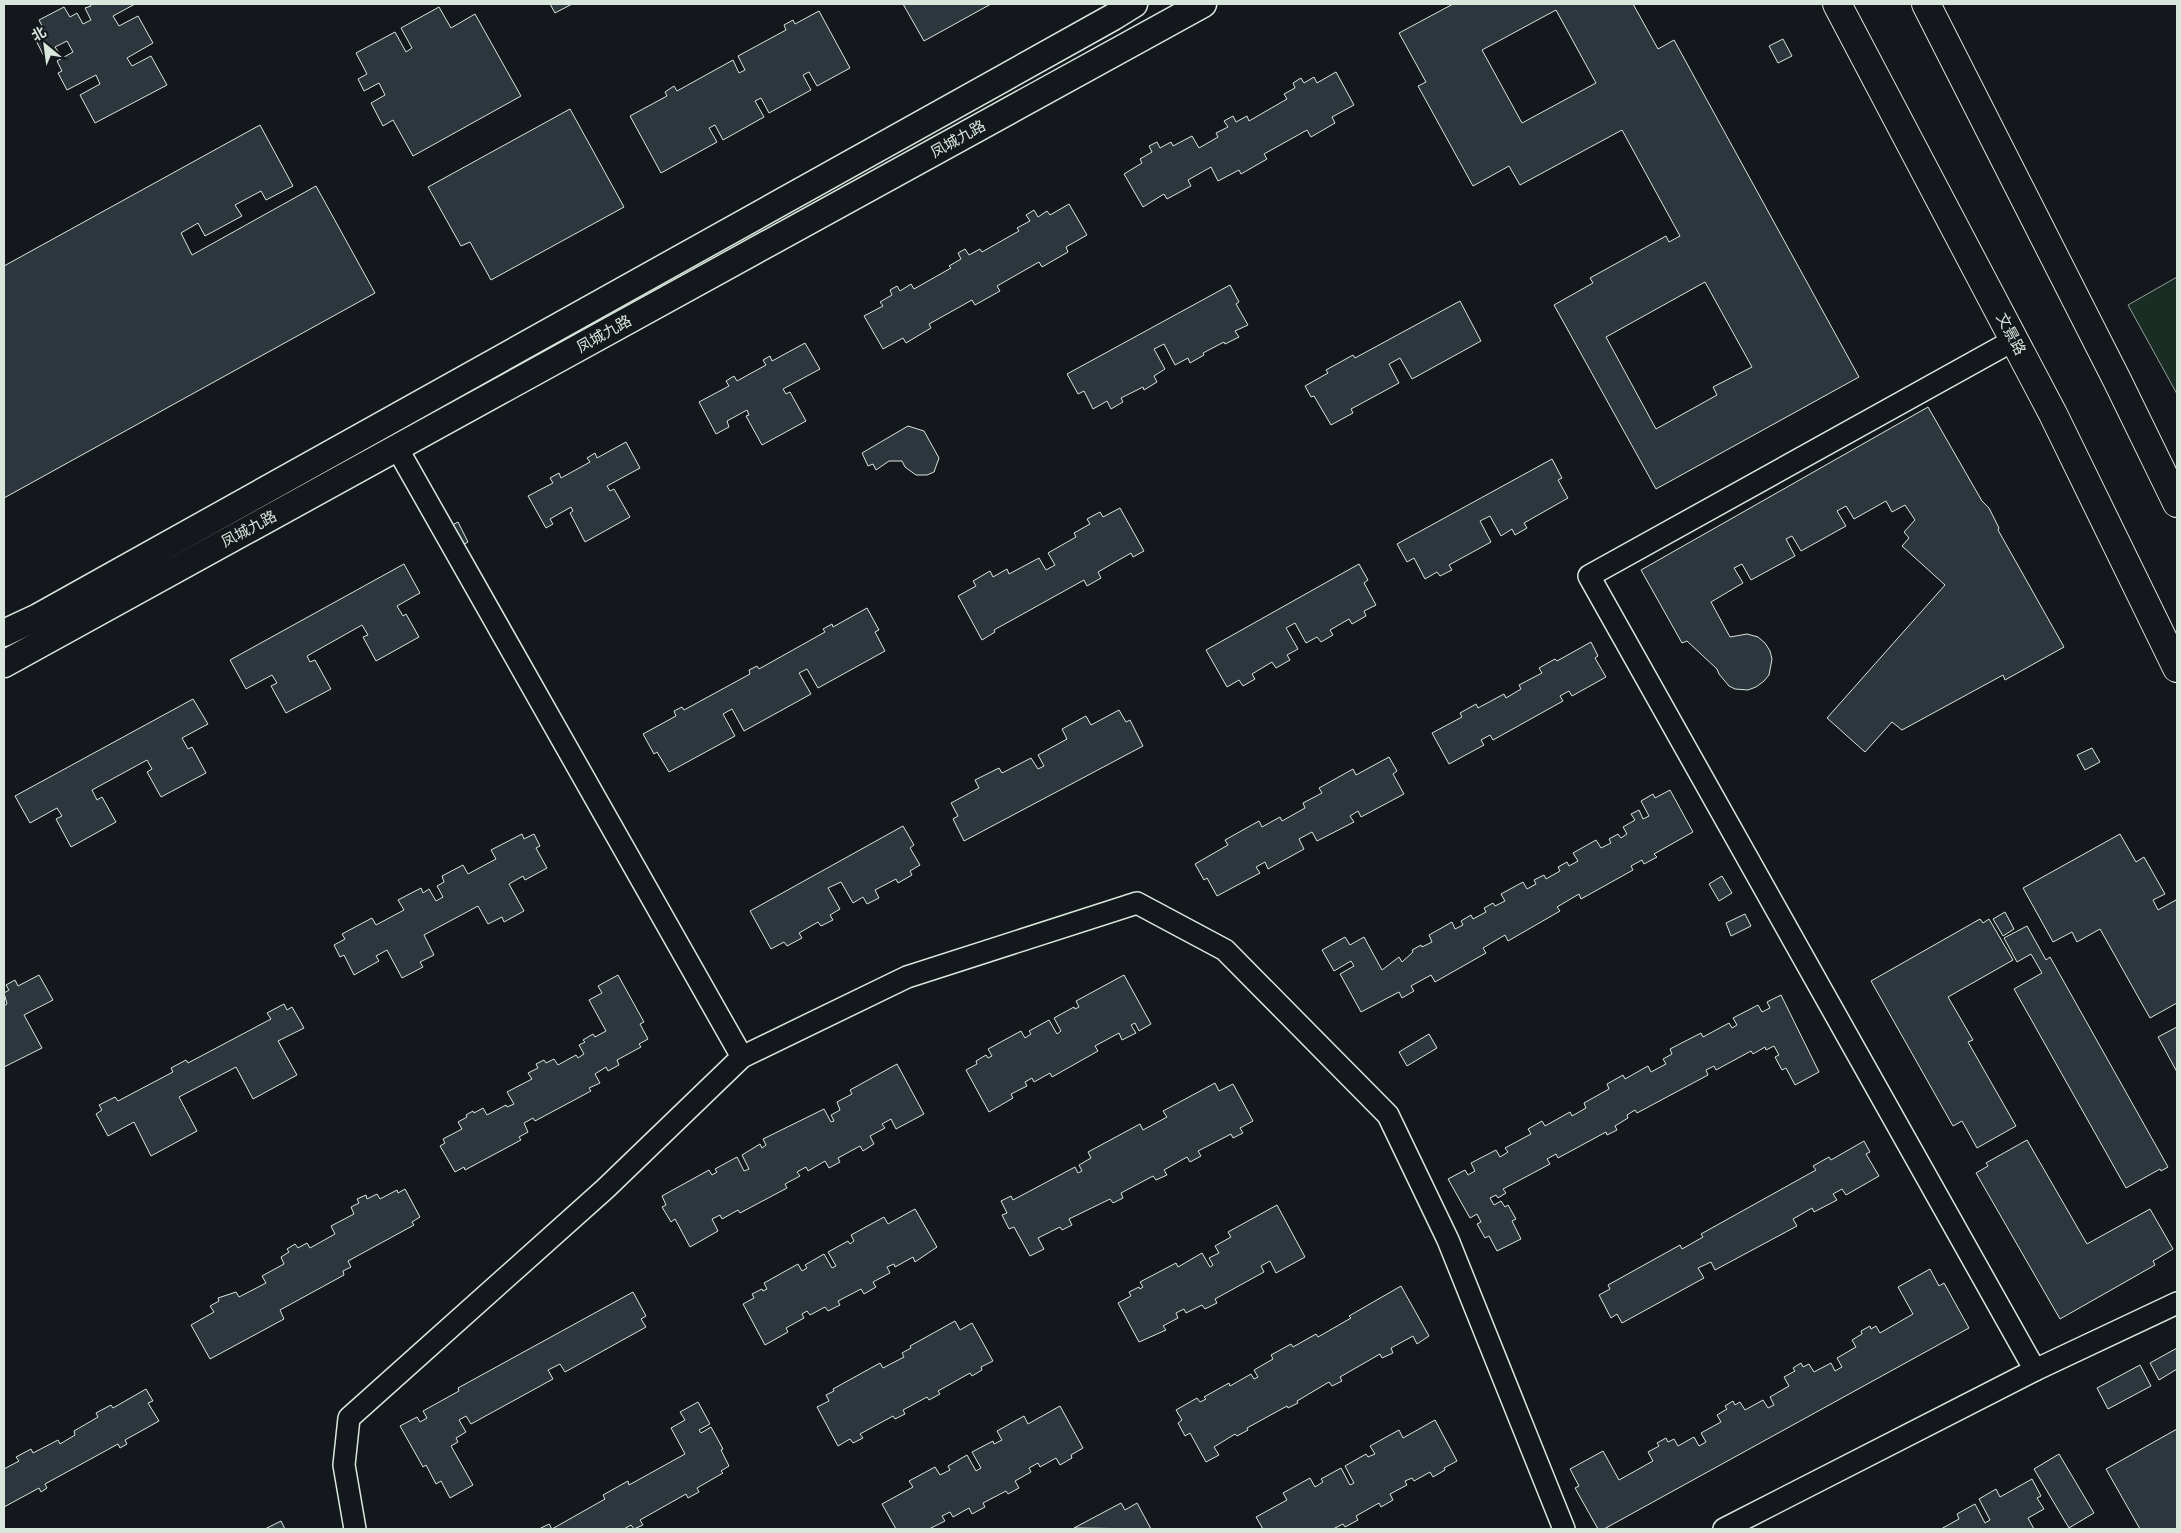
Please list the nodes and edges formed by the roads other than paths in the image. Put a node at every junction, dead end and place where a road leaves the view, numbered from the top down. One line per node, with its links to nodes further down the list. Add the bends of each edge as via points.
1 (1134, 4): 8 (street, 凤城九路)
2 (1203, 4): 6 (street, 凤城九路)
3 (1837, 4): 5 (main road, 文景路)
4 (1926, 4): 7 (main road)
5 (2014, 340): 10 (main road, 文景路); 13 (street, via 1589,576)
6 (397, 448): 9 (street, 凤城九路); 11 (street)
7 (2177, 503)
8 (4, 633)
9 (4, 664)
10 (2177, 668)
11 (742, 1057): 14 (street, via 605,1189 349,1418 344,1465); 15 (street, via 908,977 1137,903 1225,950 1388,1115 1448,1240)
12 (2177, 1303): 13 (street)
13 (2036, 1370): 16 (street)
14 (355, 1529)
15 (1564, 1529)
16 (1724, 1529)

